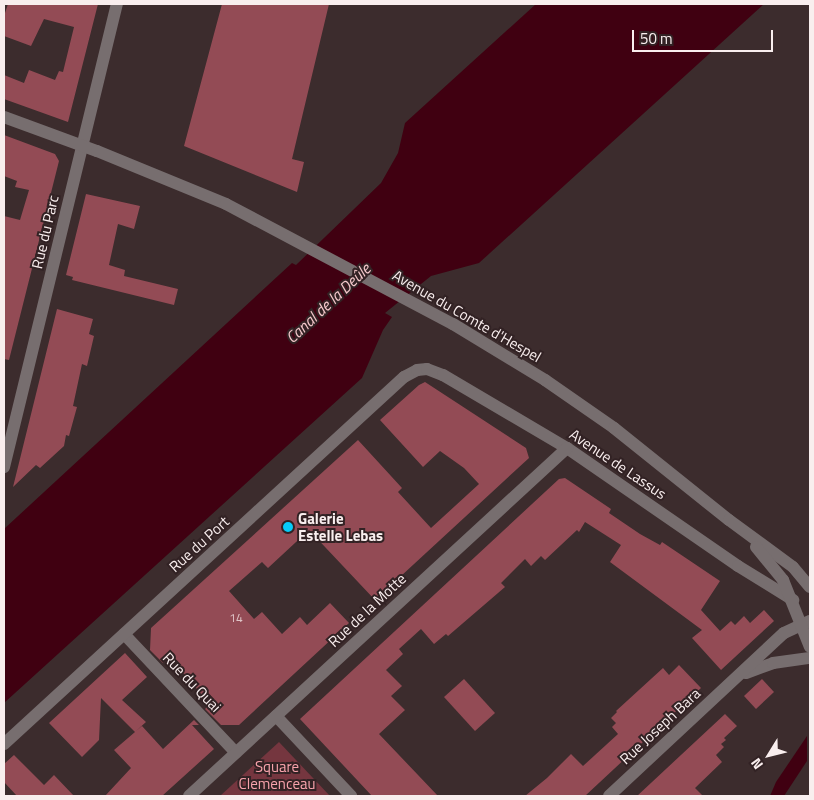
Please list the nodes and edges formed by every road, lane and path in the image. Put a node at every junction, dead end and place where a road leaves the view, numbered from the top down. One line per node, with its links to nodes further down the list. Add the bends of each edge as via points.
1 (117, 4): 3 (street, Rue du Parc)
2 (4, 117): 3 (street, Avenue du Comte d'Hespel)
3 (82, 146): 6 (street, Rue du Parc); 7 (street, Avenue du Comte d'Hespel, via 207,196 268,225 453,324 581,405)
4 (417, 370): 5 (street, Avenue de Lassus, via 427,369 443,375); 11 (street, Rue du Port, via 404,377)
5 (567, 448): 9 (street, Avenue de Lassus, via 745,571); 15 (street, Rue de la Motte)
6 (4, 467)
7 (729, 520): 8 (street, Avenue du Comte d'Hespel, via 793,567); 9 (street, Avenue du Comte d'Hespel, via 772,565)
8 (810, 587)
9 (793, 600): 10 (street, Avenue du Comte d'Hespel)
10 (806, 622): 12 (street, Avenue du Comte d'Hespel); 14 (street, Rue Joseph Bara, via 784,633)
11 (124, 634): 16 (street, Rue du Port); 17 (street, Rue du Quai)
12 (810, 648)
13 (810, 658): 14 (street, Rue Joseph Bara, via 773,663)
14 (733, 680): 20 (street, Rue Joseph Bara)
15 (276, 716): 17 (street, Rue de la Motte); 19 (street)
16 (4, 744)
17 (236, 753): 18 (street, Rue de la Motte)
18 (194, 795)
19 (351, 796)
20 (609, 796)

